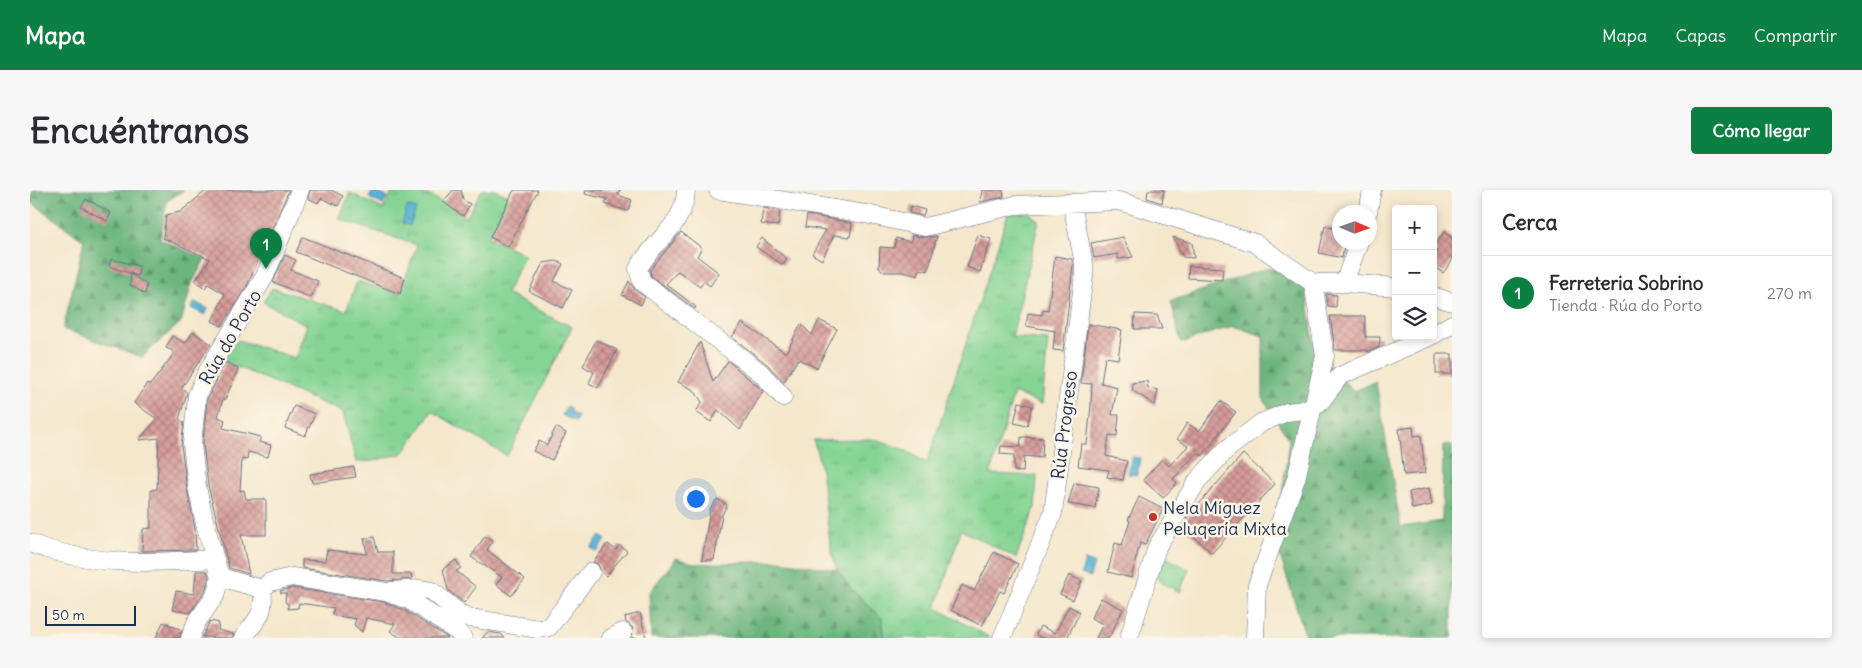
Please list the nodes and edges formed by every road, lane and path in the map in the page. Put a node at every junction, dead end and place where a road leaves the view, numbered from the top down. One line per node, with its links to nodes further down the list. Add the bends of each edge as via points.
1 (300, 190): 20 (street, Rúa do Porto, via 265,276 206,374 197,396 192,444 205,524)
2 (686, 190): 17 (street, via 677,222 638,269 642,282 761,373)
3 (718, 190): 5 (street, via 925,227)
4 (1372, 190): 7 (street)
5 (1017, 197): 6 (street)
6 (1072, 204): 10 (street, via 1119,201 1255,243); 29 (street, Rúa Progreso, via 1084,276 1053,513)
7 (1369, 205)
8 (1355, 250): 9 (street)
9 (1344, 282): 10 (street); 11 (street)
10 (1313, 283): 18 (street, via 1325,356)
11 (1392, 287)
12 (1437, 297): 13 (street)
13 (1452, 302)
14 (1452, 324): 15 (street)
15 (1437, 333)
16 (1423, 340): 18 (street, via 1340,376)
17 (783, 397)
18 (1312, 409): 30 (street, via 1287,412 1261,424 1226,450 1198,480 1157,547); 31 (street, via 1296,479 1257,585)
19 (30, 544): 20 (street, via 78,558 109,562)
20 (215, 559): 22 (street, Rúa do Porto)
21 (591, 572): 25 (street, via 549,627 527,629)
22 (220, 577): 23 (street); 27 (street, via 215,596 196,623)
23 (262, 589): 24 (street, via 270,582 292,577); 28 (street, via 262,613)
24 (386, 592): 25 (street, via 432,590); 26 (street, via 409,600)
25 (459, 613): 26 (street)
26 (460, 635)
27 (190, 638)
28 (243, 638)
29 (1002, 638)
30 (1129, 638)
31 (1254, 638)

